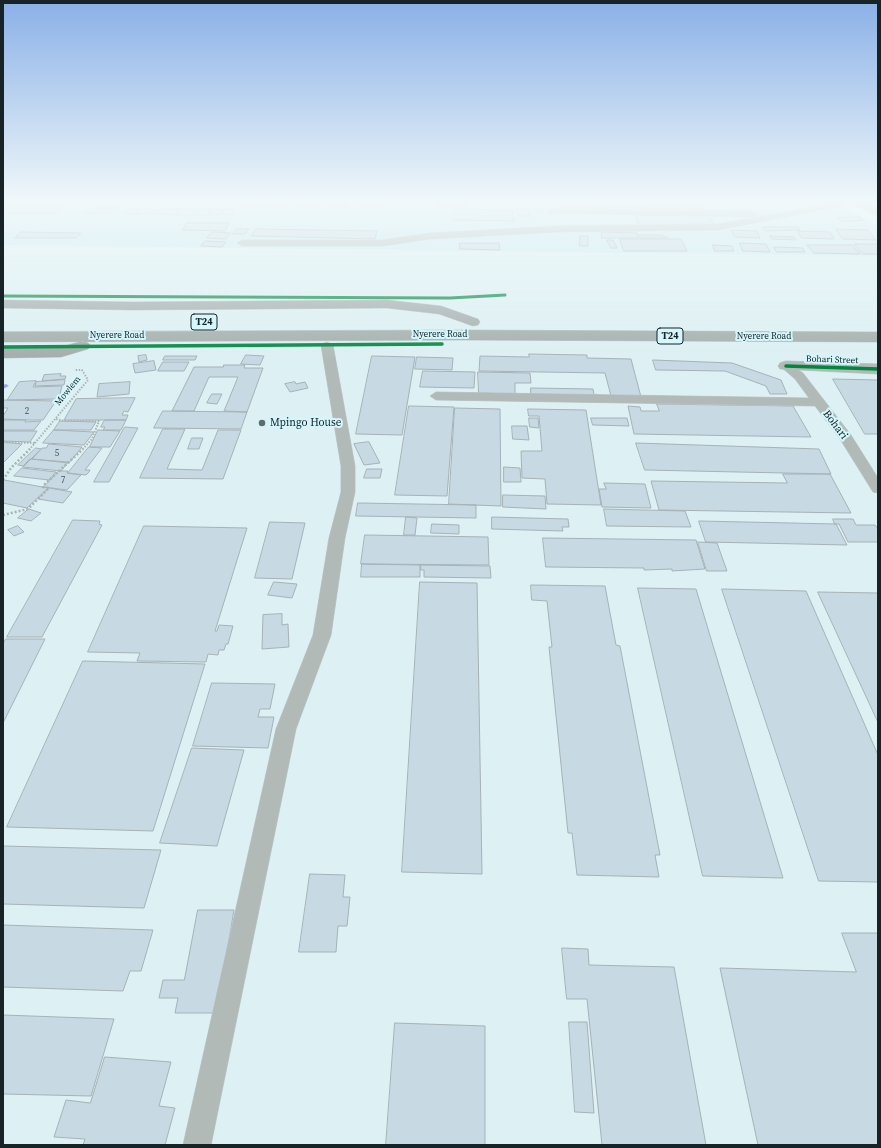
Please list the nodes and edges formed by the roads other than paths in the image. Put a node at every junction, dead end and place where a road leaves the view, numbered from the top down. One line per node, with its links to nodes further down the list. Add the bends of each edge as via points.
1 (3, 304): 2 (highway, via 387,304 442,310)
2 (473, 322): 3 (highway, Nyerere Road / T24); 4 (highway, Nyerere Road / T24)
3 (3, 323)
4 (878, 323)
5 (119, 336): 6 (highway, Nyerere Road / T24); 7 (highway, Nyerere Road / T24); 9 (highway, via 61,352)
6 (3, 337)
7 (878, 337)
8 (327, 345): 15 (lane, via 348,466 348,492 337,538 322,635 286,729)
9 (3, 353)
10 (786, 366): 11 (street, Bohari Street); 13 (lane, Bohari, via 799,376)
11 (878, 369)
12 (436, 396): 13 (lane)
13 (818, 402): 14 (lane, Bohari, via 853,448)
14 (878, 489)
15 (197, 1145)

